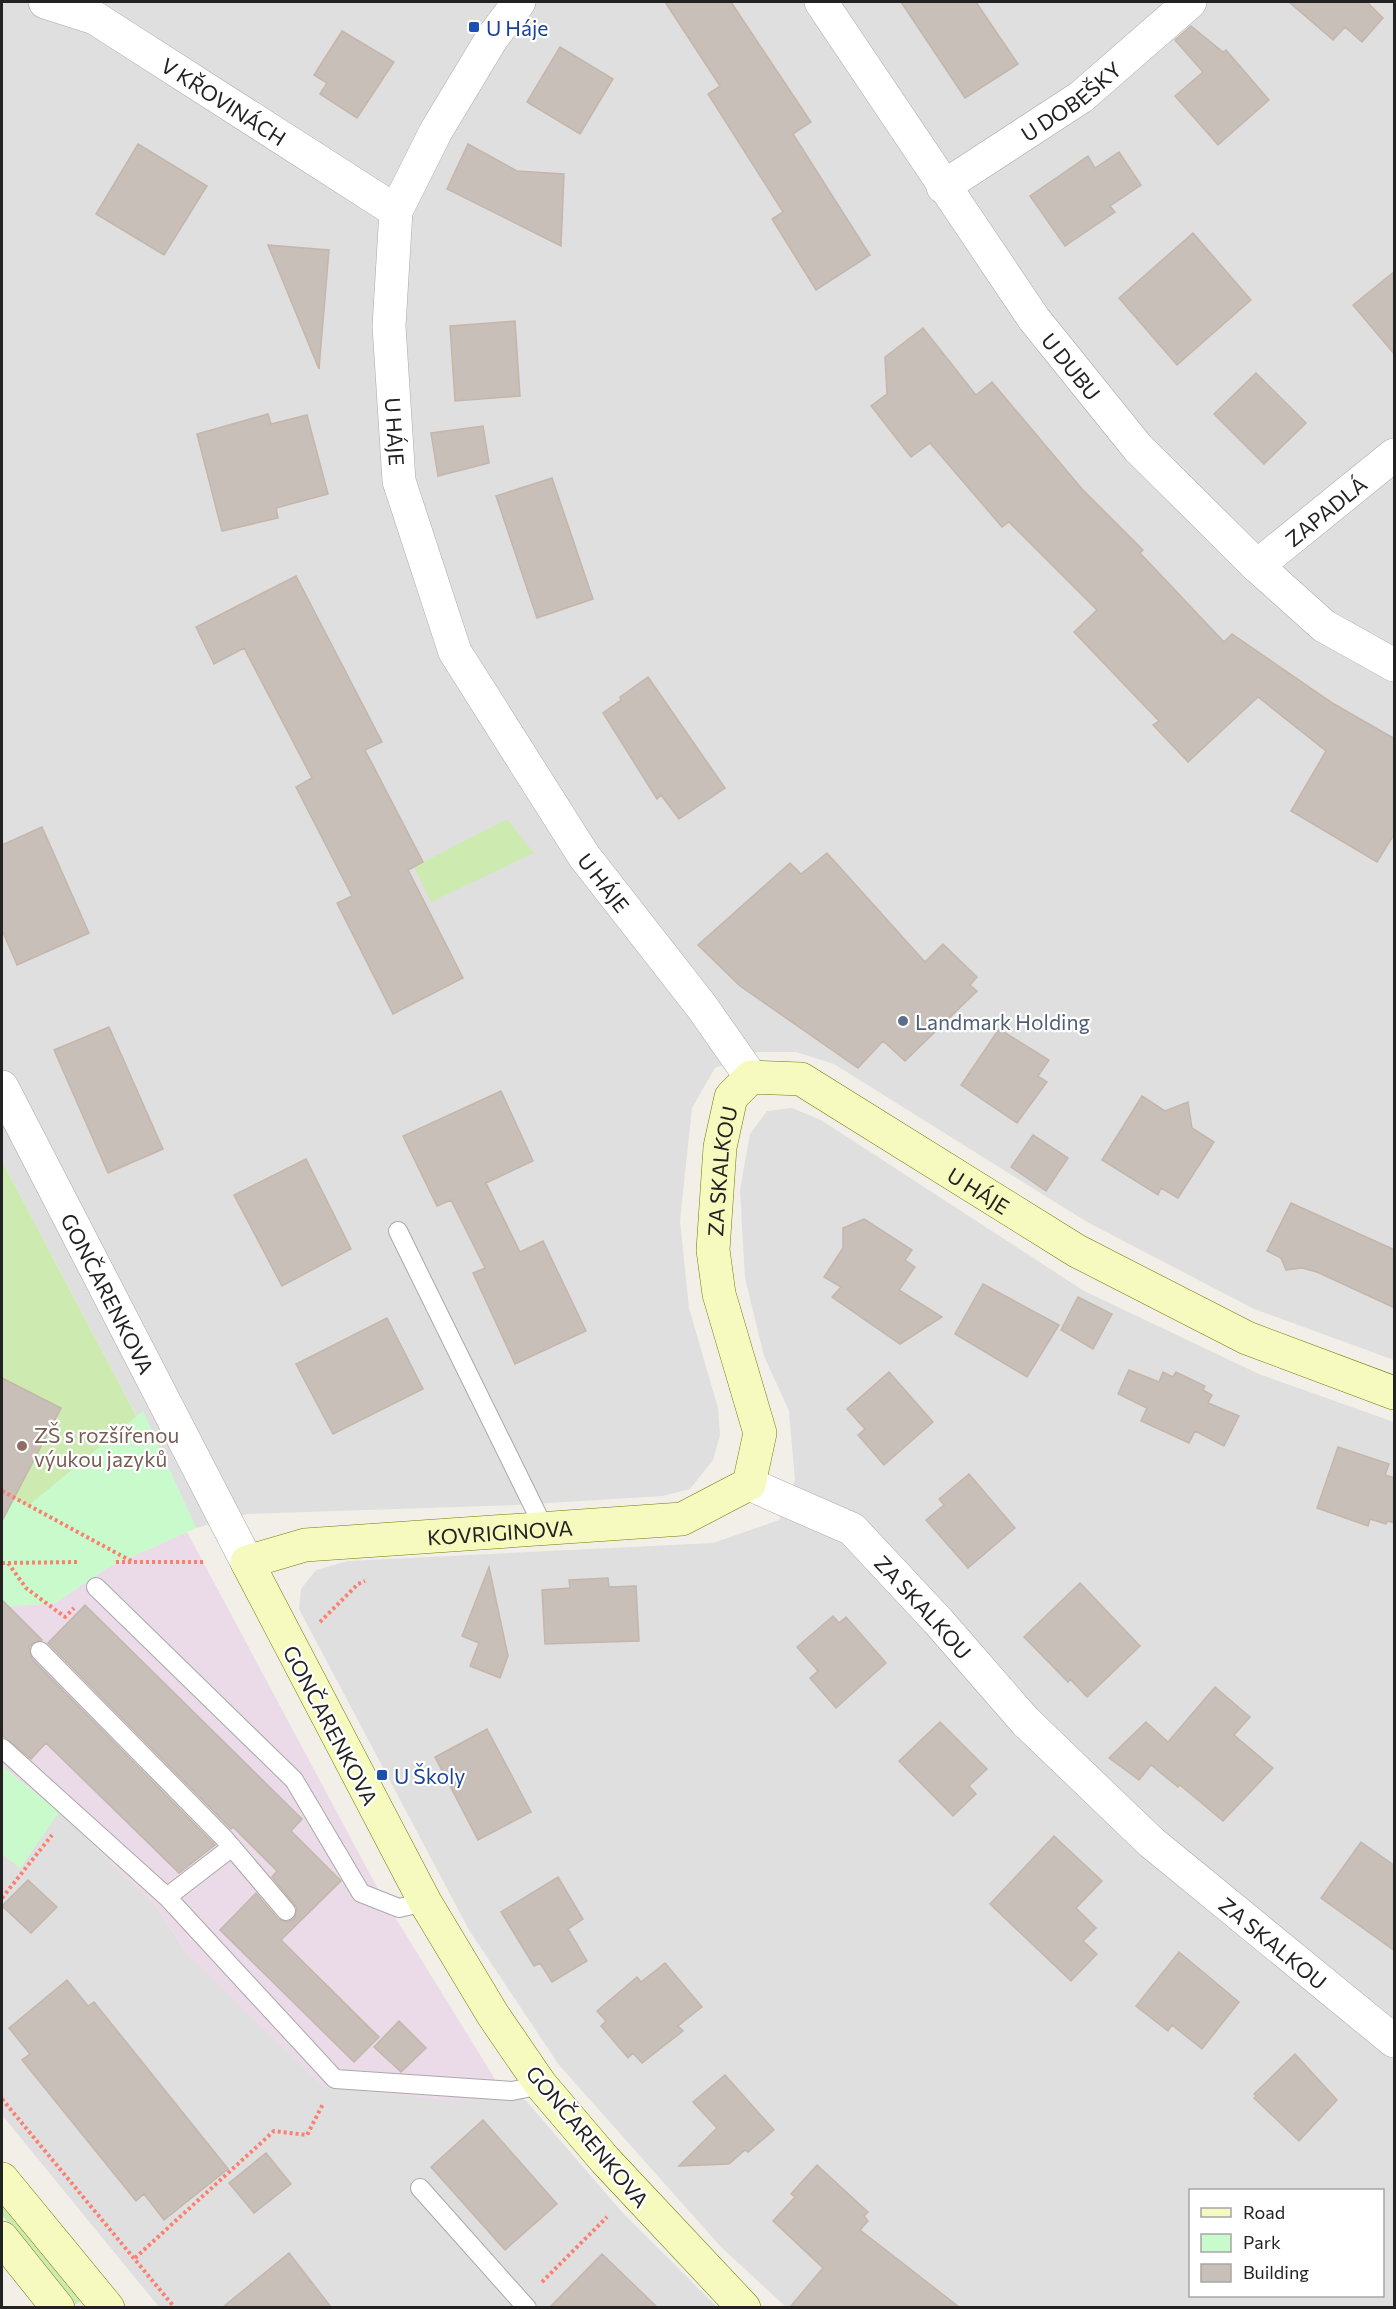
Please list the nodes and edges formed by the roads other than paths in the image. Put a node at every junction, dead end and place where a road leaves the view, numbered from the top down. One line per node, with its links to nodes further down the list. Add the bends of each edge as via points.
1 (45, 2): 6 (street, V KŘOVINÁCH, via 95,18)
2 (519, 2): 6 (street, U HÁJE, via 492,38 436,131)
3 (821, 2): 5 (street, U DUBU)
4 (1190, 2): 5 (street, U DOBEŠKY, via 1081,97)
5 (943, 187): 8 (street, U DUBU, via 1034,319 1138,448)
6 (396, 211): 10 (street, U HÁJE, via 389,326 399,481 455,652 584,856 702,1007)
7 (1395, 455): 8 (street, ZAPADLÁ)
8 (1257, 566): 9 (street, U DUBU, via 1324,626)
9 (1395, 665)
10 (751, 1077): 13 (street, U HÁJE, via 801,1079 1077,1251 1247,1338); 14 (street, ZA SKALKOU, via 731,1097 720,1147 714,1250 720,1294 760,1433)
11 (2, 1087): 16 (street, GONČARENKOVA)
12 (398, 1231): 15 (lane)
13 (1395, 1393)
14 (748, 1484): 15 (street, KOVRIGINOVA, via 682,1519); 24 (street, ZA SKALKOU, via 852,1529 939,1621 1025,1721 1151,1842)
15 (544, 1528): 16 (street, KOVRIGINOVA, via 305,1545)
16 (247, 1562): 22 (street, GONČARENKOVA)
17 (96, 1587): 22 (lane, via 294,1780 361,1893 399,1908)
18 (40, 1651): 20 (lane)
19 (2, 1748): 21 (lane)
20 (232, 1847): 21 (lane); 23 (lane)
21 (167, 1897): 25 (lane, via 335,2079 512,2091)
22 (424, 1902): 25 (street, GONČARENKOVA)
23 (286, 1911)
24 (1395, 2041)
25 (541, 2085): 32 (street, GONČARENKOVA, via 635,2194)
26 (2, 2179): 31 (street)
27 (420, 2188): 29 (lane)
28 (2, 2238): 30 (street)
29 (524, 2305)
30 (58, 2307)
31 (106, 2307)
32 (744, 2307)

